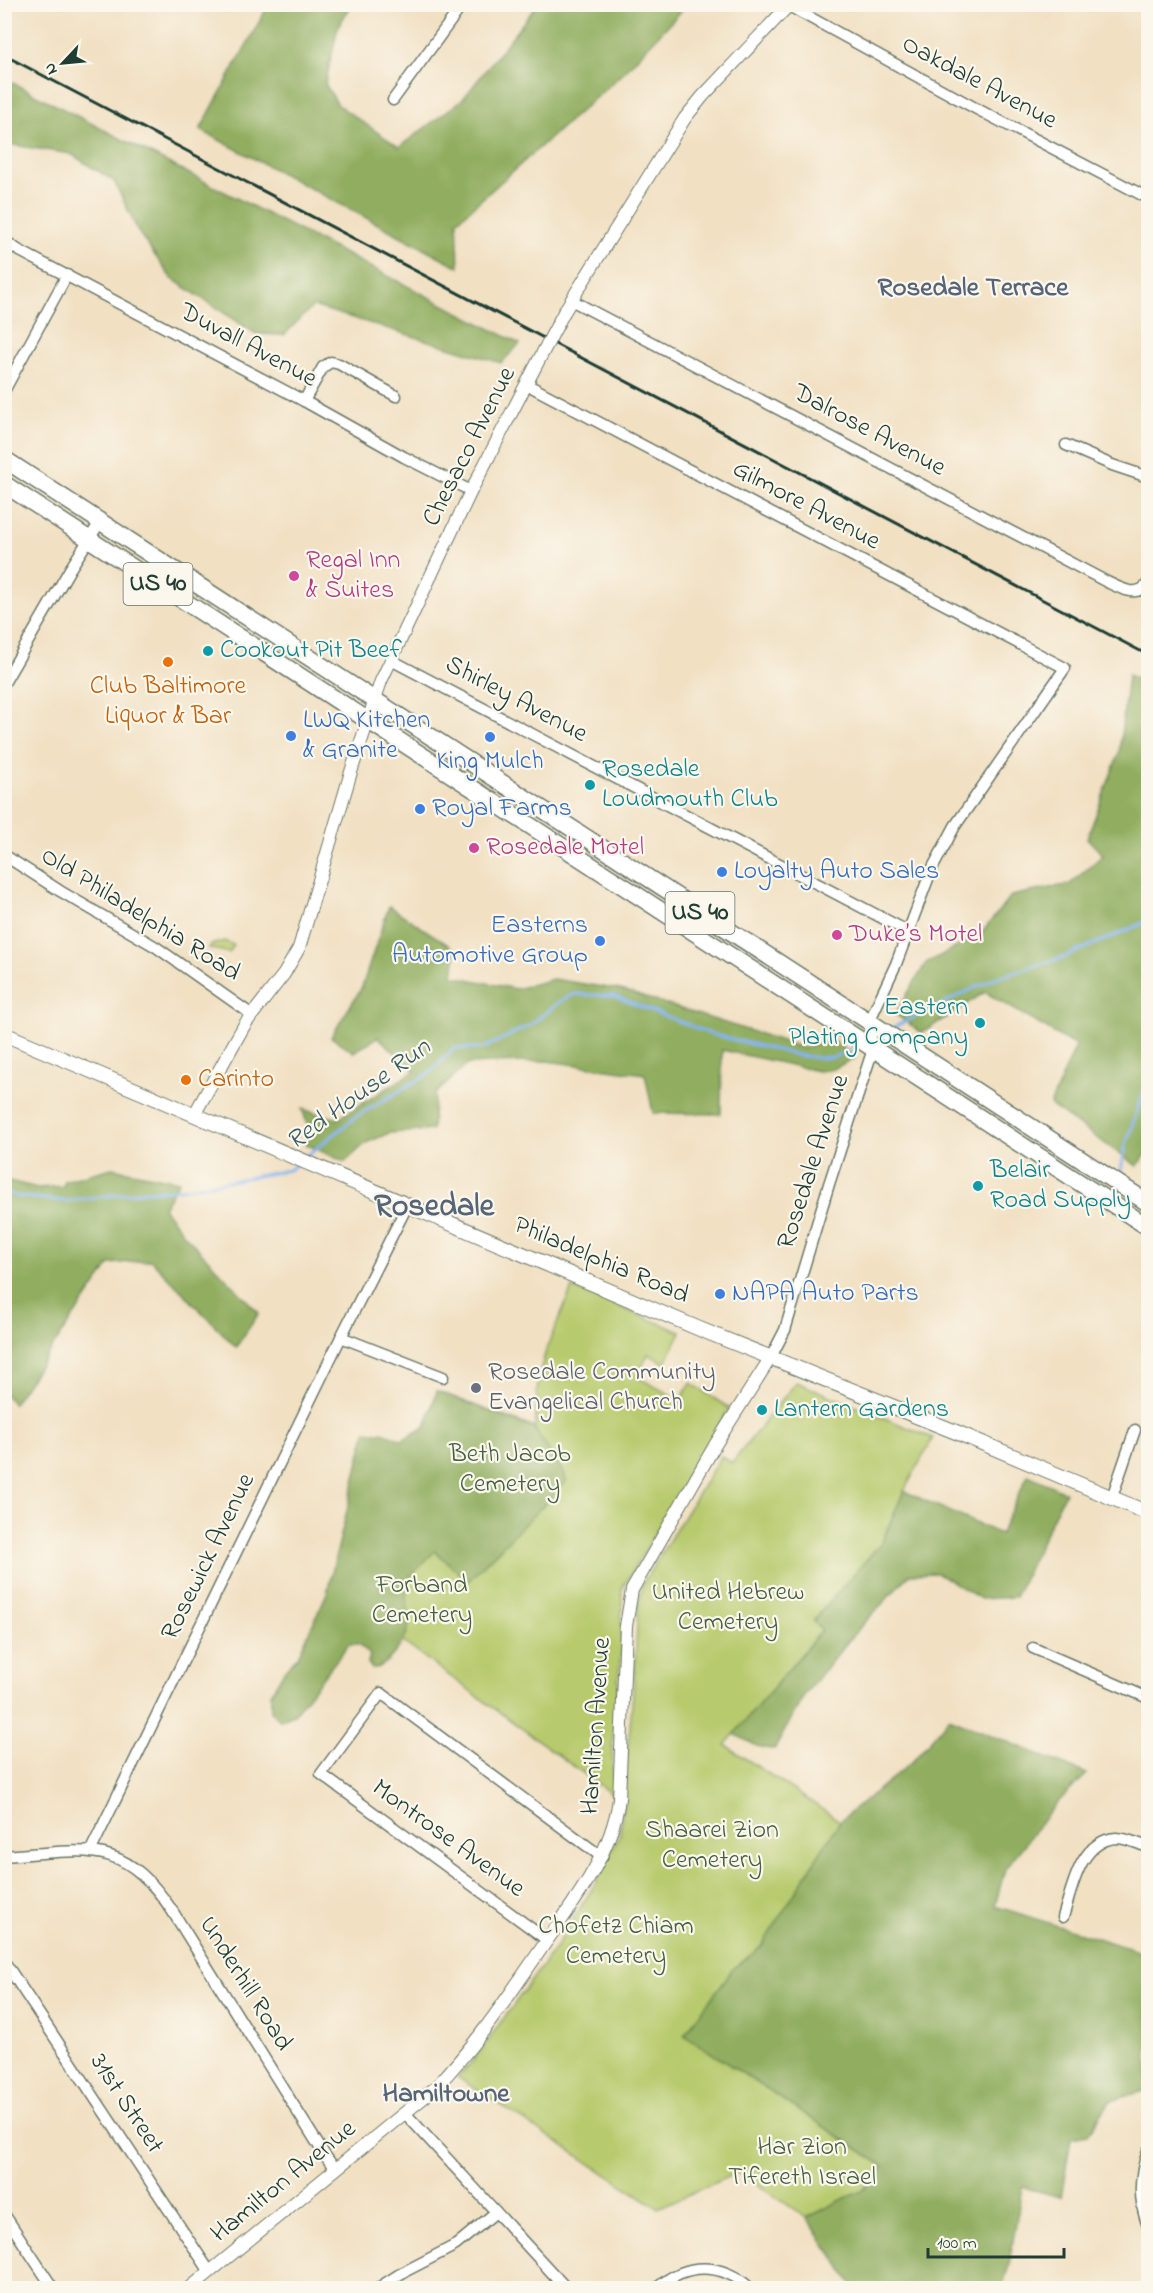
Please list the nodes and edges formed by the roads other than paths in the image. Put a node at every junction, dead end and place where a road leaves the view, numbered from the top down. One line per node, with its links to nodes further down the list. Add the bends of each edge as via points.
1 (463, 4): 3 (street)
2 (790, 5): 4 (street, Oakdale Avenue, via 975,108); 7 (street, Chesaco Avenue, via 691,111)
3 (393, 100)
4 (1149, 198)
5 (4, 240): 6 (street, Duvall Avenue)
6 (67, 275): 9 (street); 11 (street, Duvall Avenue)
7 (571, 300): 8 (street, Chesaco Avenue, bridge); 19 (street, Dalrose Avenue, via 1107,582 1130,592)
8 (528, 380): 16 (street, Chesaco Avenue); 25 (street, Gilmore Avenue, via 1065,668 955,826 931,871)
9 (4, 391)
10 (396, 396): 11 (street, via 331,362)
11 (304, 401): 16 (street, Duvall Avenue)
12 (1066, 445): 14 (street)
13 (4, 459): 17 (highway, US 40)
14 (1149, 477)
15 (4, 484): 18 (highway, US 40)
16 (471, 490): 20 (street, Chesaco Avenue)
17 (100, 522): 18 (street); 22 (highway, US 40)
18 (89, 539): 21 (street); 23 (highway, US 40)
19 (1148, 584)
20 (391, 660): 22 (street, Chesaco Avenue); 25 (street, Shirley Avenue)
21 (4, 683)
22 (374, 702): 23 (street, Chesaco Avenue); 27 (highway, US 40)
23 (368, 721): 26 (street, Chesaco Avenue, via 299,948 284,974); 29 (highway, US 40)
24 (4, 855): 26 (street, Old Philadelphia Road, via 156,947)
25 (907, 931): 27 (street)
26 (251, 1014): 30 (street, Chesaco Avenue)
27 (869, 1022): 29 (street, Rosedale Avenue); 31 (highway, US 40)
28 (4, 1034): 30 (main road, Philadelphia Road)
29 (873, 1049): 33 (highway, US 40); 35 (street, Rosedale Avenue, via 784,1330)
30 (194, 1115): 32 (main road, Philadelphia Road)
31 (1149, 1203)
32 (407, 1206): 34 (street, Rosewick Avenue); 35 (main road, Philadelphia Road)
33 (1149, 1227)
34 (341, 1337): 36 (street); 43 (street, Rosewick Avenue)
35 (771, 1357): 38 (main road, Philadelphia Road); 45 (street, Hamilton Avenue, via 712,1449 632,1590 626,1626 618,1800 614,1827)
36 (443, 1377)
37 (1135, 1430): 38 (street)
38 (1112, 1497): 39 (main road, Philadelphia Road)
39 (1149, 1513)
40 (1033, 1648): 41 (street)
41 (1147, 1694)
42 (1149, 1847): 46 (street, via 1117,1838 1091,1850 1080,1866)
43 (92, 1850): 44 (street); 51 (street, Underhill Road, via 123,1861 158,1890)
44 (4, 1856)
45 (602, 1857): 47 (street, Hamilton Avenue); 47 (street, Montrose Avenue, via 381,1693 321,1774)
46 (1063, 1917)
47 (547, 1940): 49 (street, Hamilton Avenue, via 461,2061)
48 (4, 1961): 55 (street, 31st Street)
49 (405, 2113): 51 (street, Hamilton Avenue); 52 (street)
50 (1149, 2151): 54 (street, via 1140,2192)
51 (335, 2169): 55 (street, Hamilton Avenue)
52 (496, 2212): 58 (street, via 456,2245); 59 (street)
53 (4, 2214): 56 (street)
54 (1149, 2226)
55 (210, 2272): 57 (street, Hamilton Avenue)
56 (53, 2289)
57 (190, 2289)
58 (378, 2289)
59 (566, 2289)
60 (657, 2289): 61 (street, via 679,2273 699,2268 726,2272)
61 (750, 2289)

